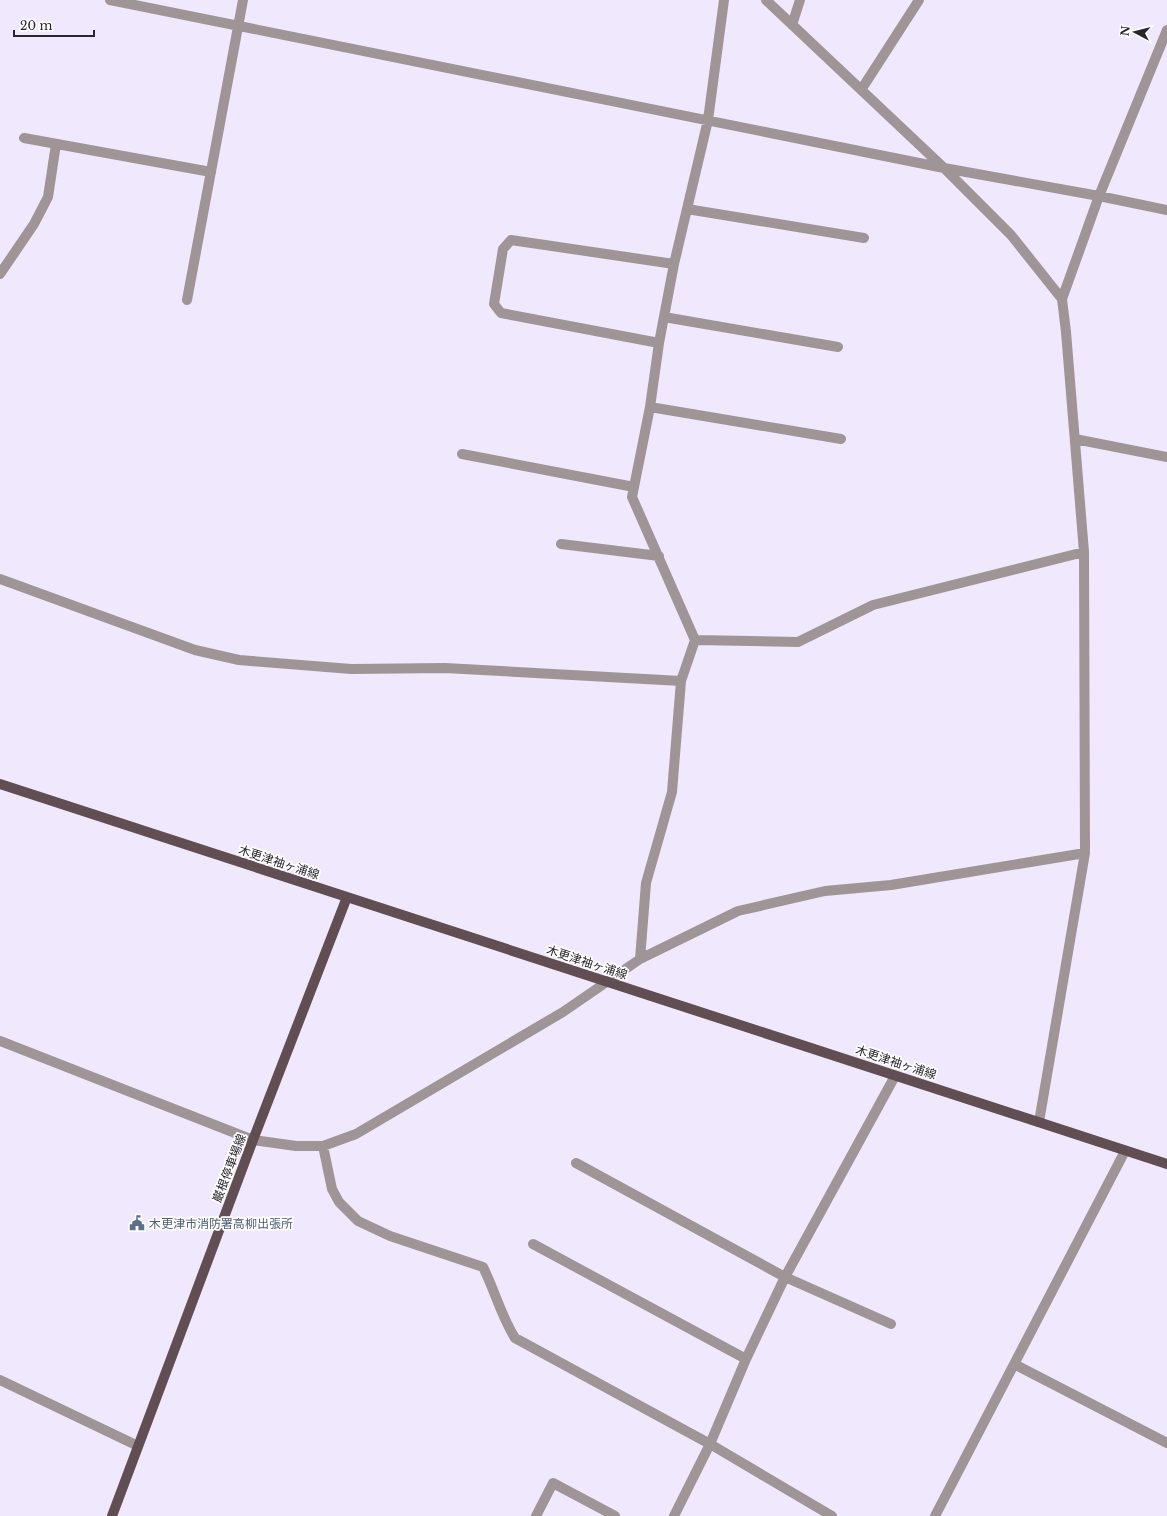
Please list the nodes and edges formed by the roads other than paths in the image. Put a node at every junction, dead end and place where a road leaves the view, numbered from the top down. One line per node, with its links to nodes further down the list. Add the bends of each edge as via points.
1 (110, 0): 8 (street)
2 (243, 0): 8 (street)
3 (724, 0): 11 (street)
4 (766, 0): 7 (street)
5 (800, 0): 7 (street)
6 (919, 0): 10 (street)
7 (792, 25): 10 (street)
8 (238, 26): 11 (street); 15 (street)
9 (1167, 30): 16 (street)
10 (861, 90): 14 (street)
11 (708, 120): 14 (street); 17 (street)
12 (24, 138): 13 (street)
13 (56, 144): 15 (street); 21 (street, via 48,197 34,224)
14 (944, 168): 16 (street); 22 (street, via 1011,235)
15 (211, 172): 23 (street)
16 (1099, 196): 18 (street); 22 (street)
17 (687, 209): 19 (street); 20 (street)
18 (1167, 210)
19 (864, 238)
20 (674, 264): 24 (street); 25 (street, via 511,240 503,249 494,304 501,313)
21 (0, 274)
22 (1062, 299): 29 (street)
23 (187, 300)
24 (664, 317): 25 (street); 26 (street)
25 (659, 343): 27 (street)
26 (838, 347)
27 (650, 407): 28 (street); 32 (street)
28 (841, 439)
29 (1075, 439): 31 (street); 34 (street)
30 (462, 454): 32 (street)
31 (1167, 457)
32 (634, 487): 35 (street, via 632,497)
33 (561, 544): 35 (street)
34 (1084, 552): 37 (street, via 873,605 798,642); 40 (street)
35 (658, 556): 37 (street)
36 (0, 579): 38 (street, via 194,650 239,660 351,669 446,668)
37 (695, 640): 38 (street)
38 (681, 681): 42 (street, via 672,792 646,883)
39 (0, 784): 41 (main road, 木更津袖ヶ浦線)
40 (1085, 853): 42 (street, via 891,884 825,891 738,911); 46 (street)
41 (347, 897): 43 (main road, 木更津袖ヶ浦線); 47 (main road, 巌根停車場線)
42 (640, 959): 43 (street)
43 (607, 982): 45 (main road, 木更津袖ヶ浦線); 48 (street, via 563,1012 356,1134)
44 (0, 1041): 47 (street)
45 (895, 1076): 46 (main road, 木更津袖ヶ浦線); 53 (street)
46 (1039, 1122): 49 (main road, 木更津袖ヶ浦線)
47 (253, 1140): 48 (street, via 296,1146); 60 (main road, 巌根停車場線)
48 (323, 1146): 59 (street, via 332,1189 339,1202 358,1221 390,1236 483,1267 493,1286 505,1321 515,1338)
49 (1125, 1151): 51 (main road, 木更津袖ヶ浦線); 56 (street)
50 (576, 1163): 53 (street)
51 (1167, 1164)
52 (533, 1244): 55 (street)
53 (785, 1277): 54 (street); 55 (street)
54 (891, 1324)
55 (746, 1359): 59 (street)
56 (1014, 1364): 58 (street); 66 (street)
57 (0, 1380): 60 (street)
58 (1167, 1443)
59 (710, 1444): 64 (street); 65 (street)
60 (138, 1446): 61 (main road, 巌根停車場線)
61 (112, 1516)
62 (536, 1516): 63 (street, via 553,1483)
63 (615, 1516)
64 (674, 1516)
65 (832, 1516)
66 (935, 1516)

